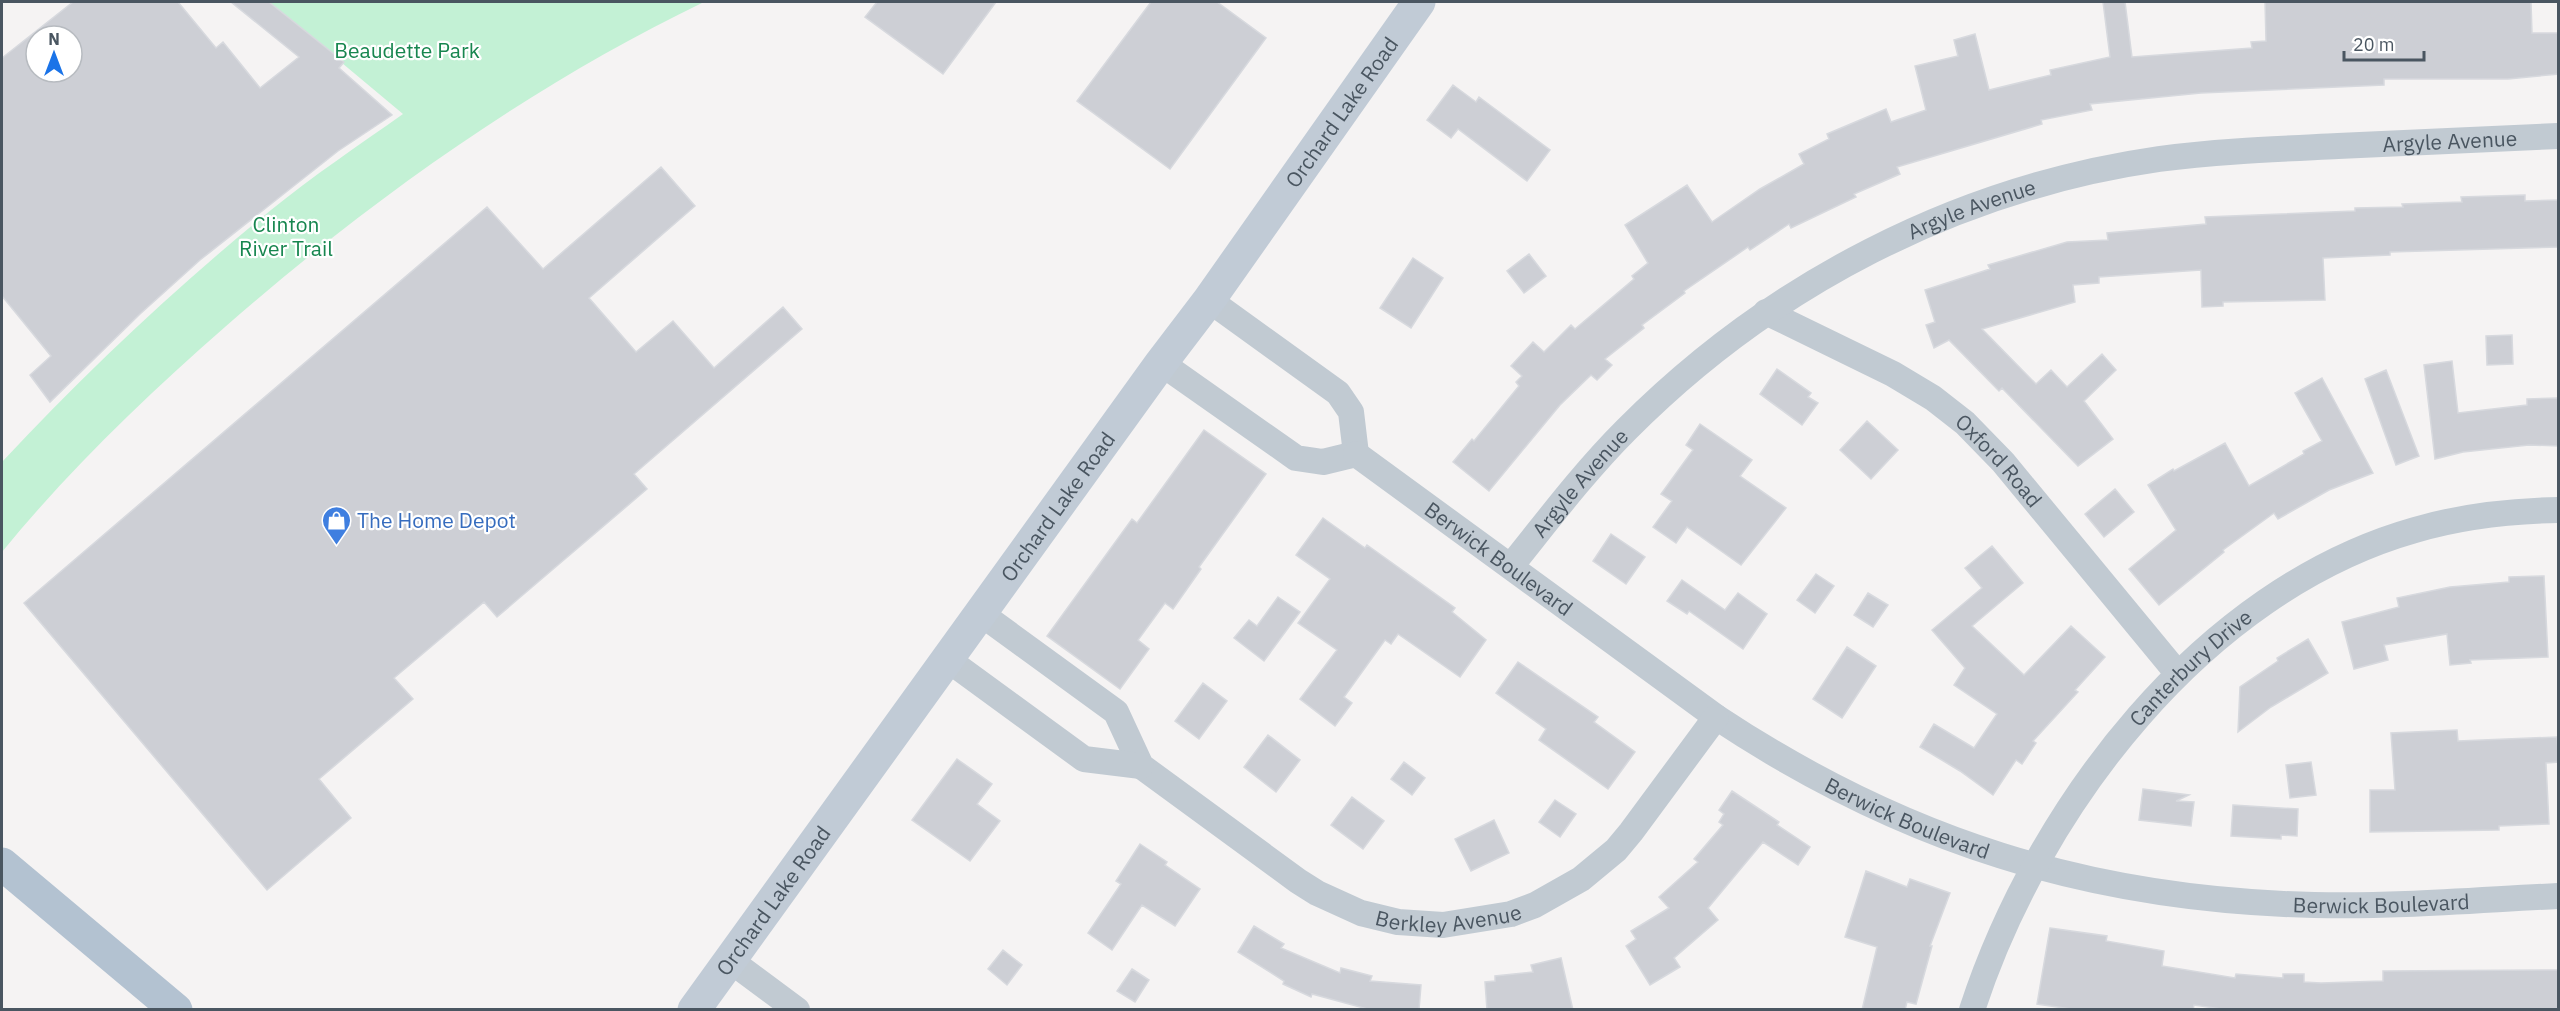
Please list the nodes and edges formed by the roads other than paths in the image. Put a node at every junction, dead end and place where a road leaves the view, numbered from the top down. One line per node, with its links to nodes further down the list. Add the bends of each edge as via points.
1 (1419, 2): 3 (main road, Orchard Lake Road)
2 (2559, 136): 4 (street, Argyle Avenue, via 2247,151 2107,168 2027,188 1941,218 1846,263)
3 (1209, 300): 5 (main road, Orchard Lake Road); 6 (street, via 1338,393 1351,412)
4 (1766, 312): 8 (street, Argyle Avenue, via 1692,368 1624,432); 11 (street, Oxford Road, via 1893,374 1965,423 2003,462)
5 (1161, 363): 6 (street, via 1296,458 1323,462); 9 (main road, Orchard Lake Road)
6 (1356, 454): 8 (street, Berwick Boulevard)
7 (2559, 510): 11 (street, Canterbury Drive, via 2496,513 2452,521 2366,548 2275,595)
8 (1511, 566): 12 (street, Berwick Boulevard)
9 (980, 613): 10 (main road, Orchard Lake Road); 13 (street, Berkley Avenue, via 1116,712)
10 (947, 659): 13 (street, Berkley Avenue, via 1084,759); 17 (main road, Orchard Lake Road)
11 (2178, 674): 15 (street, Canterbury Drive, via 2109,753)
12 (1716, 717): 13 (street, Berkley Avenue, via 1631,832 1599,865 1535,905 1511,914 1443,925 1398,922 1339,904 1298,881); 15 (street, Berwick Boulevard, via 1791,765 1859,800)
13 (1141, 766)
14 (2, 864): 18 (main road)
15 (2034, 867): 16 (street, Berwick Boulevard, via 2158,893 2276,904); 21 (street, Canterbury Drive, via 1996,944)
16 (2559, 896)
17 (731, 961): 19 (main road, Orchard Lake Road); 20 (street)
18 (176, 1010)
19 (694, 1010)
20 (797, 1010)
21 (1972, 1010)

